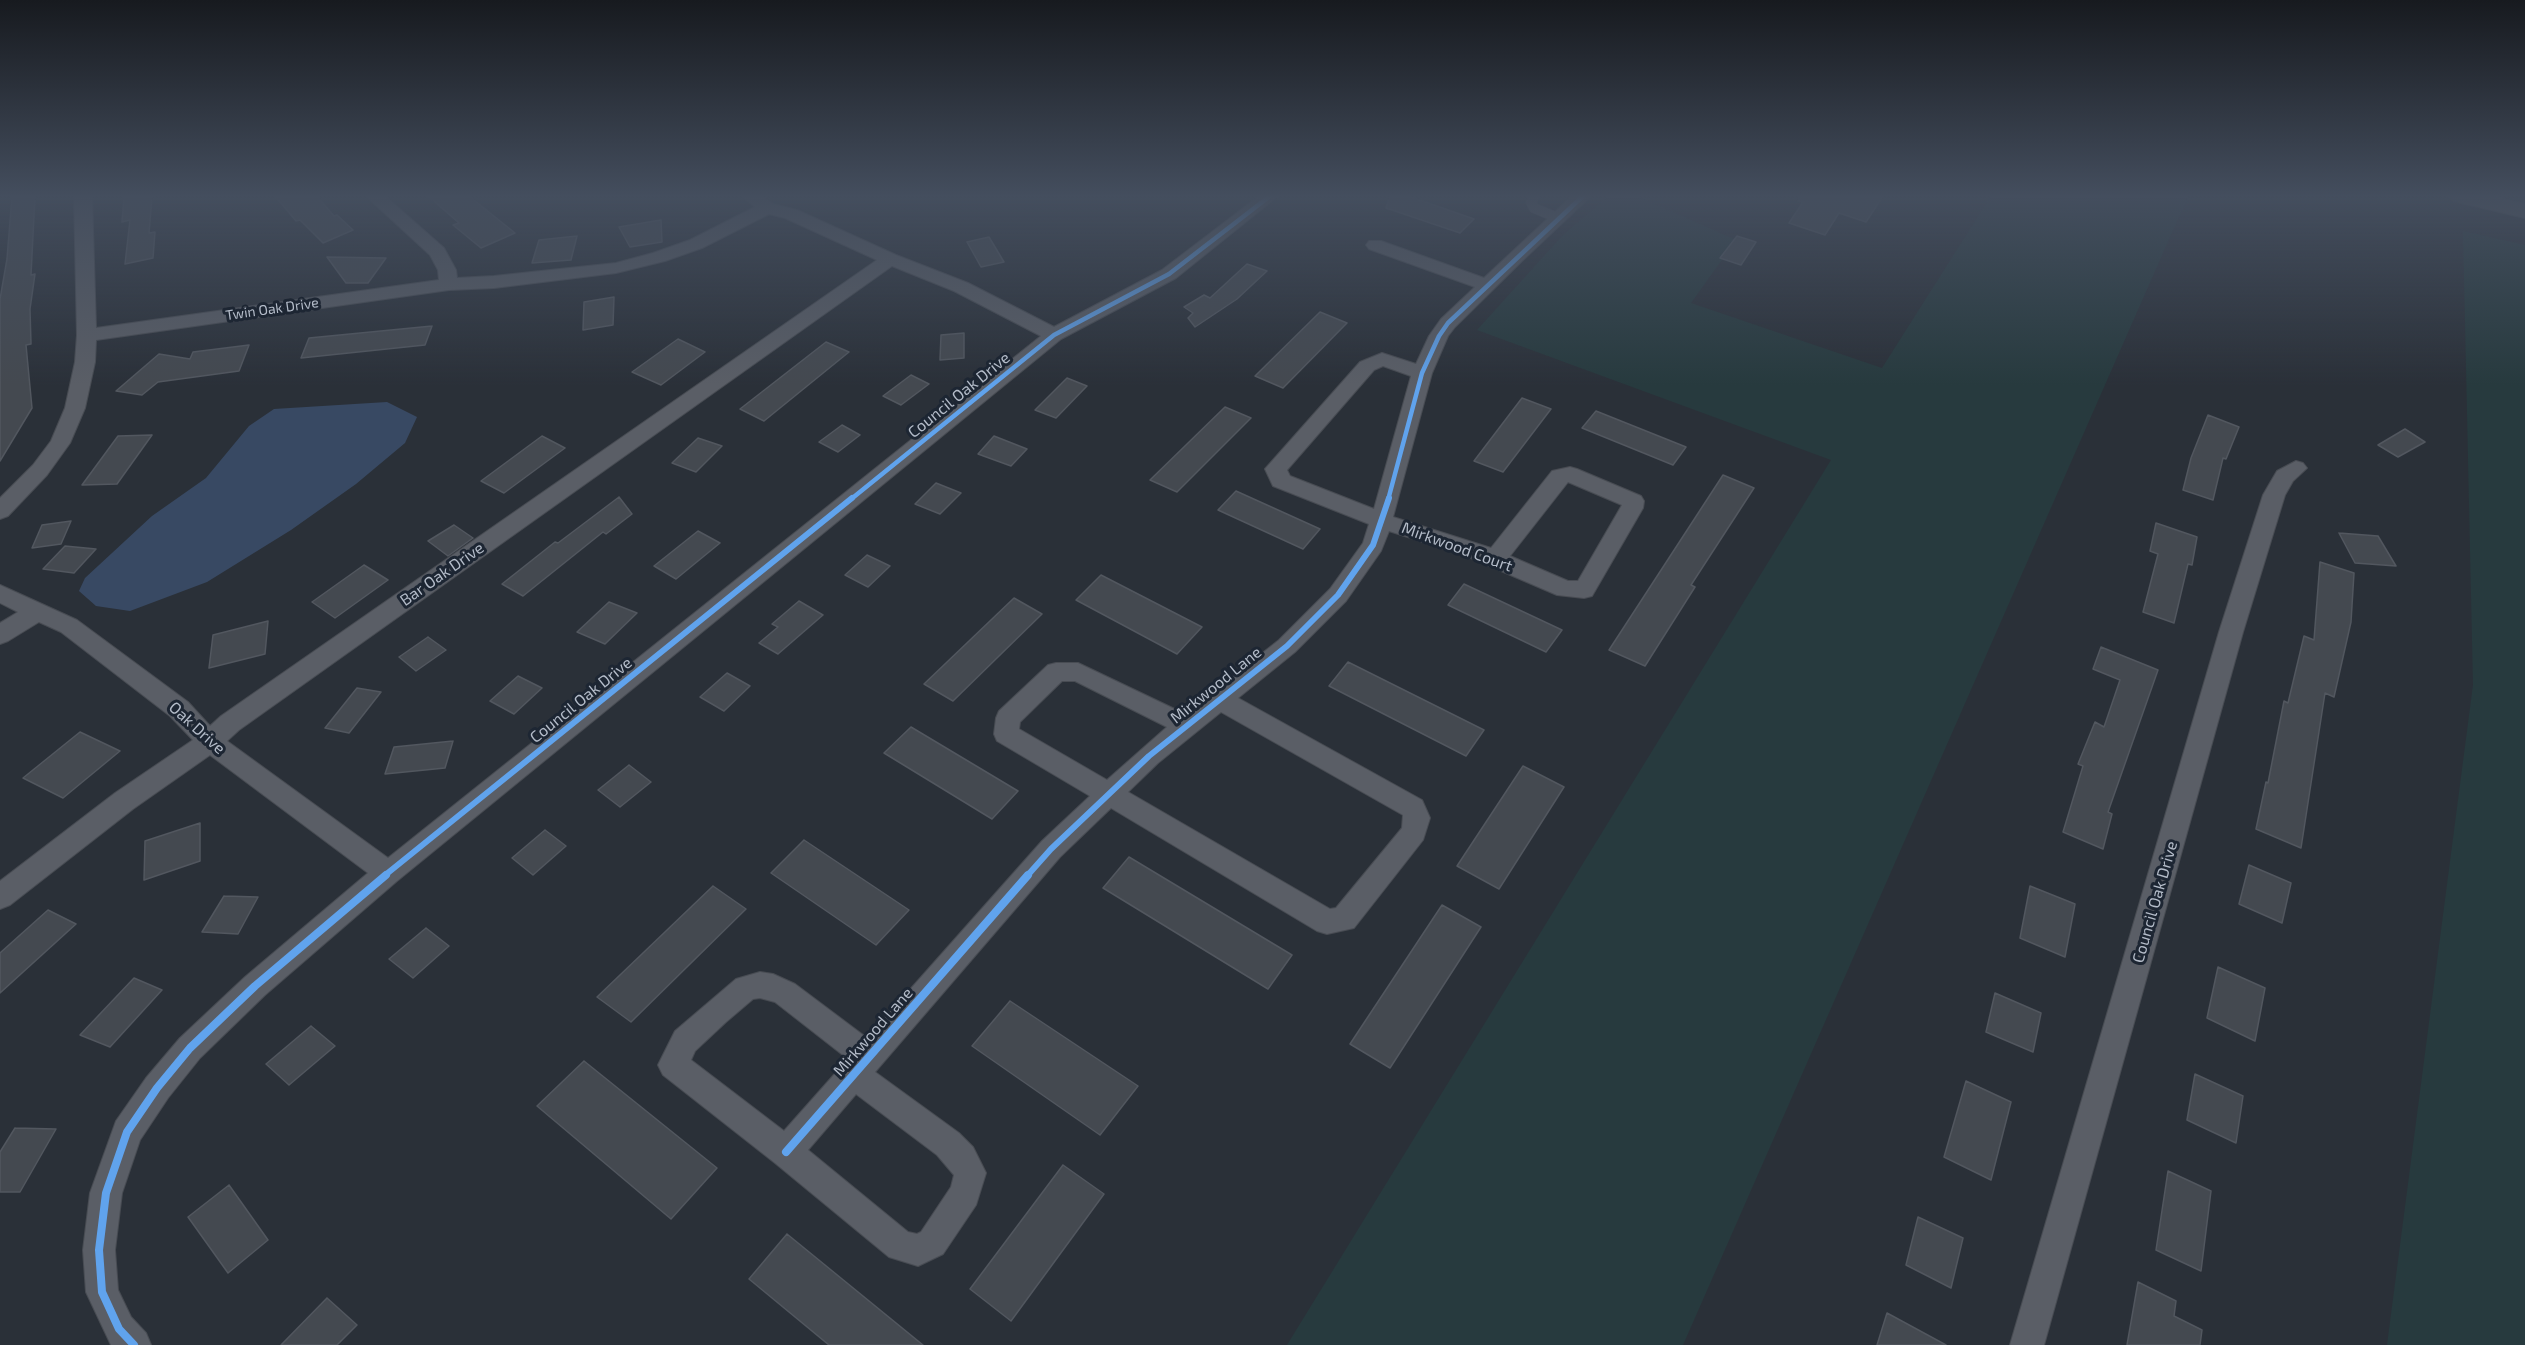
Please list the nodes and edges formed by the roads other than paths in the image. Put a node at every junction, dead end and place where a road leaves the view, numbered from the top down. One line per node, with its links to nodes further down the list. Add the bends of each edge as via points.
1 (85, 259): 10 (street)
2 (441, 259): 8 (street)
3 (652, 259): 8 (street, Twin Oak Drive, via 616,268)
4 (890, 259): 11 (street, via 961,287); 22 (street, Bar Oak Drive, via 230,723)
5 (1189, 259): 11 (street, Council Oak Drive, via 1169,274)
6 (1414, 259): 9 (street)
7 (1515, 259): 9 (street, Mirkwood Lane)
8 (449, 284): 10 (street, Twin Oak Drive)
9 (1487, 285): 12 (street, Mirkwood Lane, via 1448,323)
10 (87, 335): 14 (street, via 75,408 60,443)
11 (1054, 335): 24 (street, Council Oak Drive)
12 (1422, 373): 15 (street, Mirkwood Lane); 15 (street, Mirkwood Court, via 1382,359 1367,366 1276,470 1281,481)
13 (2296, 468): 29 (street, Council Oak Drive, via 2285,476 2274,495 2231,632)
14 (0, 511)
15 (1382, 521): 16 (street, Mirkwood Court); 20 (street, Mirkwood Lane, via 1373,545 1338,595 1287,646)
16 (1495, 559): 16 (street, Mirkwood Court, via 1565,589 1584,590 1633,501 1570,474 1560,476)
17 (0, 593): 18 (street, Oak Drive)
18 (37, 611): 19 (street); 22 (street, Oak Drive, via 69,626 179,710)
19 (0, 635)
20 (1220, 700): 21 (street, Mirkwood Lane); 23 (street, via 1413,808 1417,818 1414,832 1344,919 1327,922)
21 (1186, 726): 23 (street, Mirkwood Lane); 23 (street, via 1078,672 1056,672 1008,718 1006,734)
22 (210, 742): 24 (street, Oak Drive); 25 (street, Bar Oak Drive, via 123,801)
23 (1110, 793): 26 (street, Mirkwood Lane, via 1051,849)
24 (388, 873): 28 (street, Council Oak Drive, via 255,986 190,1048 127,1132 106,1193 99,1250 102,1292 119,1329)
25 (0, 897)
26 (862, 1066): 27 (street, Mirkwood Lane); 27 (street, via 785,993 760,984 746,988 685,1041 673,1065); 27 (street, via 963,1158 970,1173 965,1194 932,1242 918,1250 900,1246)
27 (786, 1152)
28 (134, 1345)
29 (2027, 1345)

